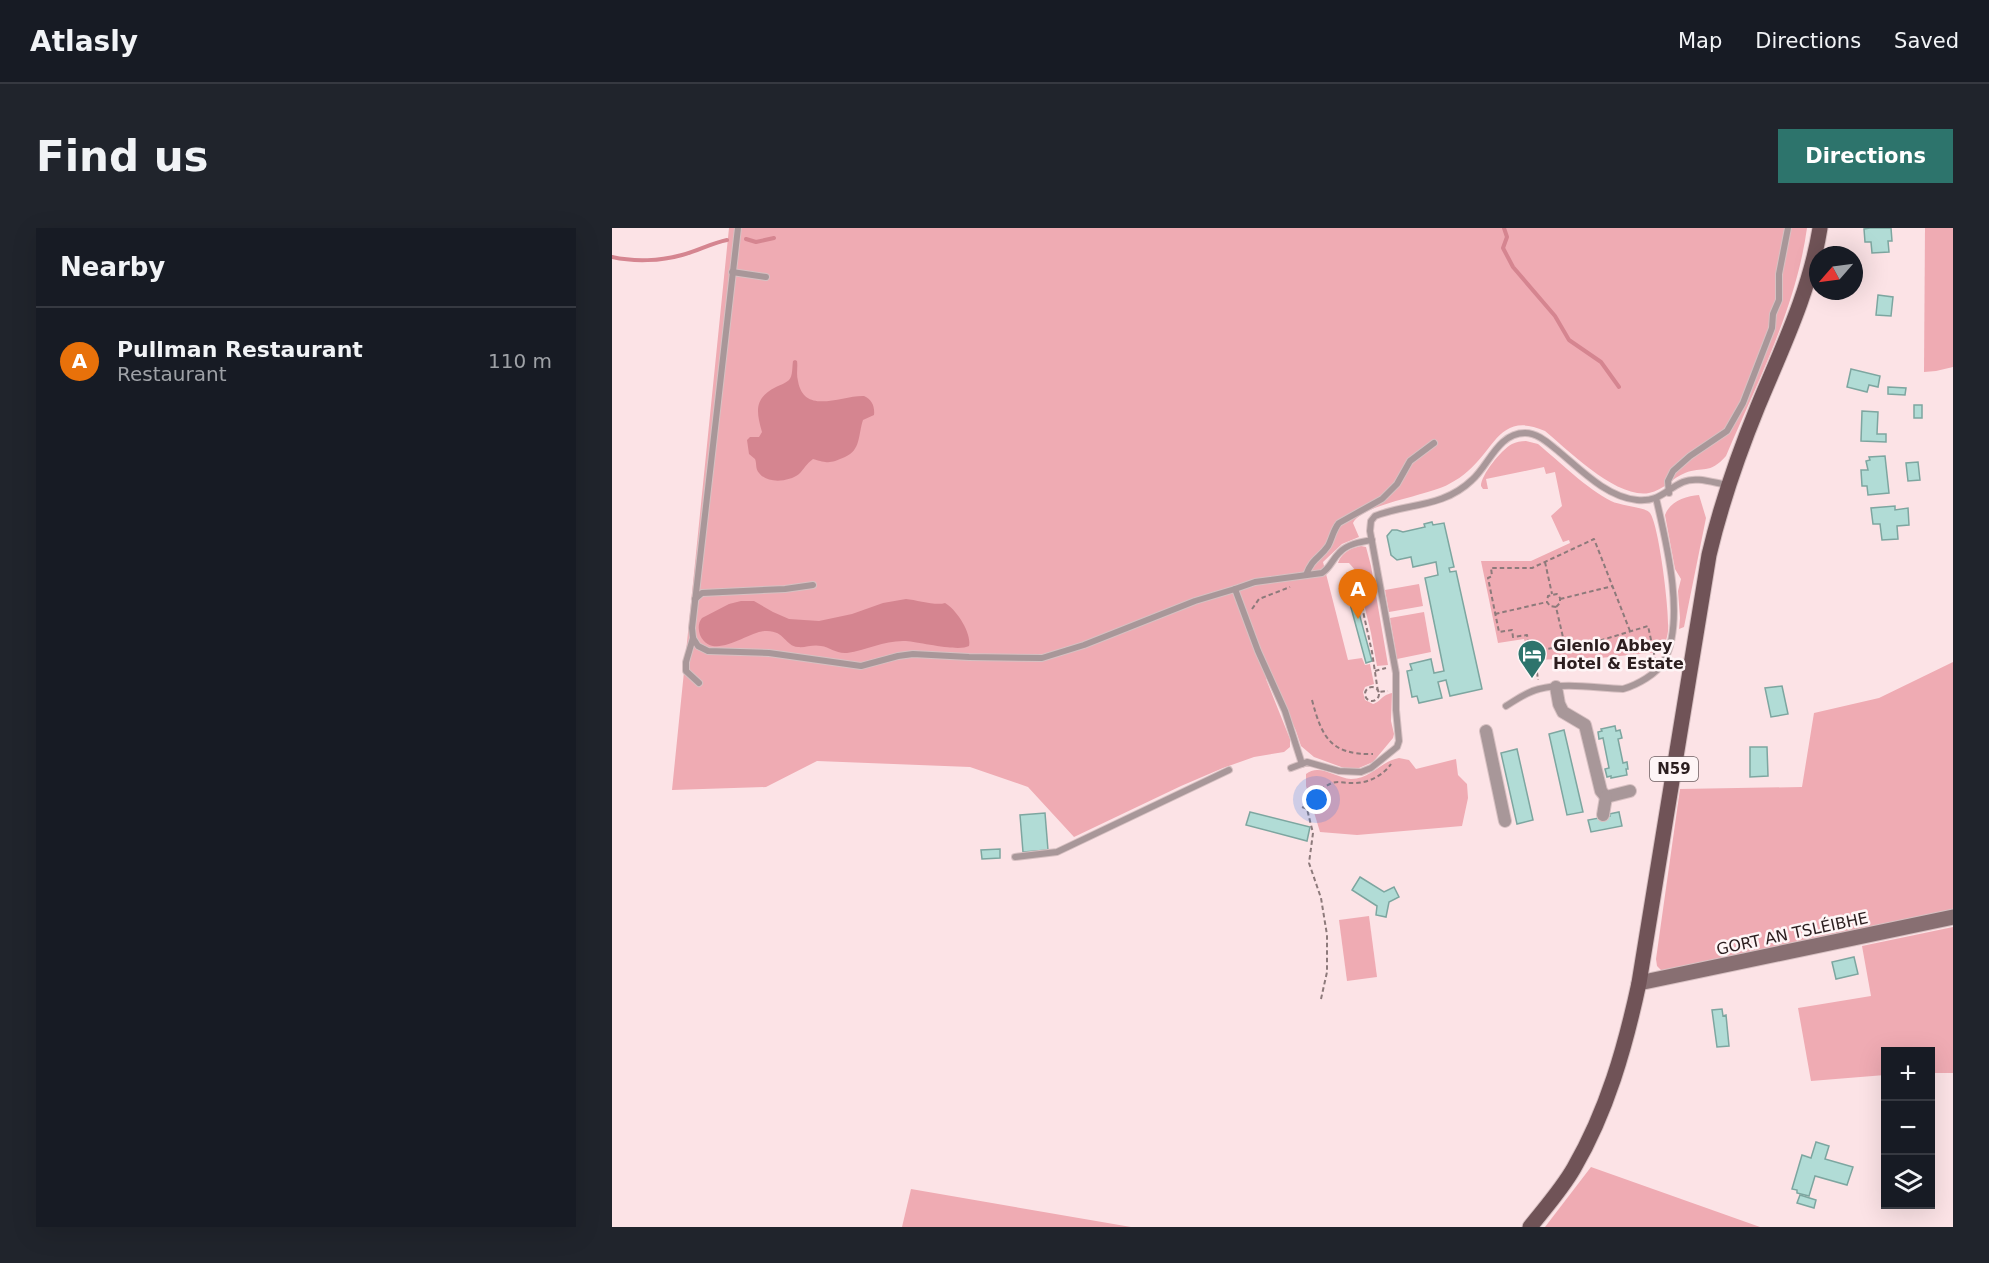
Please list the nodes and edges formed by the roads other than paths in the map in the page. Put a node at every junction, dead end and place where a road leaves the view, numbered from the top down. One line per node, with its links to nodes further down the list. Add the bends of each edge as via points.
1 (738, 228): 4 (lane)
2 (1788, 228): 8 (lane, via 1771,333 1743,403 1727,431 1673,471 1668,481)
3 (1820, 228): 7 (main road, N59, via 1802,301)
4 (732, 272): 5 (lane); 14 (lane)
5 (766, 277)
6 (1434, 443): 11 (lane, via 1410,461 1397,484 1382,499 1339,523)
7 (1728, 485): 8 (lane, via 1694,480 1683,482); 29 (main road, N59, via 1705,576)
8 (1669, 493): 9 (lane)
9 (1656, 498): 10 (lane, via 1638,500 1612,493 1546,442 1525,433 1503,442 1473,480 1461,488 1428,504 1375,516 1371,521); 17 (lane, via 1674,610 1670,647 1663,663 1640,682 1623,689)
10 (1372, 540): 11 (lane, via 1347,547 1322,573); 20 (lane, via 1395,667 1399,741 1390,754 1361,772)
11 (1306, 575): 13 (lane)
12 (813, 585): 14 (lane, via 702,593)
13 (1235, 589): 15 (lane, via 1042,658 913,654 861,666 769,653 708,651); 20 (lane, via 1285,711)
14 (695, 599): 15 (lane)
15 (693, 638): 16 (lane, via 686,671)
16 (699, 683)
17 (1556, 687): 18 (lane, via 1525,694); 24 (street, via 1563,712 1585,725 1601,791)
18 (1506, 706)
19 (1486, 731): 26 (street)
20 (1302, 764): 21 (lane)
21 (1292, 768)
22 (1229, 770): 27 (lane, via 1057,852)
23 (1630, 791): 24 (street)
24 (1606, 797): 25 (street)
25 (1603, 816)
26 (1505, 820)
27 (1015, 857)
28 (1953, 917): 29 (street, GORT AN TSLÉIBHE)
29 (1639, 983): 30 (main road, N59, via 1605,1105 1573,1171)
30 (1530, 1227)

